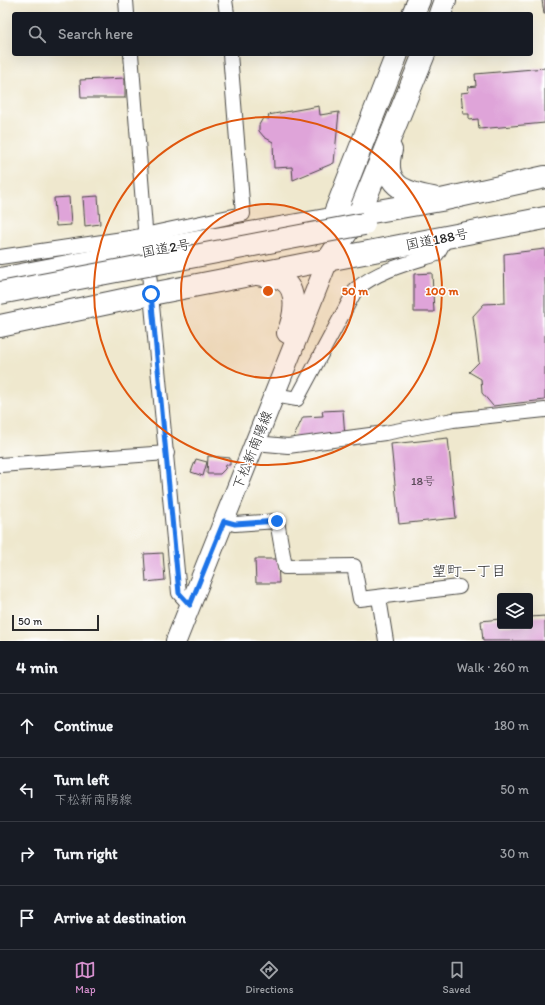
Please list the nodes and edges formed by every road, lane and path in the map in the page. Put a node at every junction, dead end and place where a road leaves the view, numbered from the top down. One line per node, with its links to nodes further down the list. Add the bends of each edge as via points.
1 (126, 0): 5 (street)
2 (226, 0): 6 (street)
3 (419, 0): 7 (highway)
4 (445, 0): 8 (highway)
5 (128, 12)
6 (227, 12)
7 (414, 12)
8 (441, 12)
9 (131, 56): 21 (street)
10 (230, 56): 21 (street, via 243,214)
11 (397, 56): 17 (highway)
12 (423, 56): 13 (highway)
13 (398, 120): 16 (highway, via 388,162 391,180 401,189 415,195); 19 (highway)
14 (545, 177): 16 (highway, 国道188号)
15 (545, 189): 19 (highway, 国道188号)
16 (441, 200): 19 (highway, 国道188号)
17 (333, 218): 19 (highway, 国道188号); 21 (highway, 国道2号); 23 (highway)
18 (545, 218): 20 (highway, 国道188号)
19 (362, 219): 23 (highway); 26 (highway, 国道2号, bridge)
20 (446, 238): 23 (highway, 国道188号); 29 (street, via 437,254 387,271 367,280 356,289 297,399)
21 (146, 243): 22 (street); 25 (highway, 国道2号); 27 (street)
22 (0, 257)
23 (328, 260): 24 (highway); 29 (main road, 下松新南陽線)
24 (257, 275): 27 (highway); 31 (main road, via 282,280 290,288 294,306)
25 (0, 279)
26 (0, 293)
27 (151, 294): 28 (highway); 32 (street)
28 (0, 326)
29 (274, 395): 31 (main road, 下松新南陽線)
30 (545, 410): 31 (street, via 453,420 385,433 288,446)
31 (255, 443): 34 (main road, 下松新南陽線)
32 (167, 453): 33 (street); 37 (street, via 179,593)
33 (0, 465)
34 (224, 521): 36 (street, via 235,524 277,521 285,567 354,566 360,599); 37 (main road, 下松新南陽線)
35 (459, 587): 36 (street)
36 (379, 598): 39 (street)
37 (190, 605): 38 (main road, 下松新南陽線)
38 (176, 641)
39 (386, 641)

